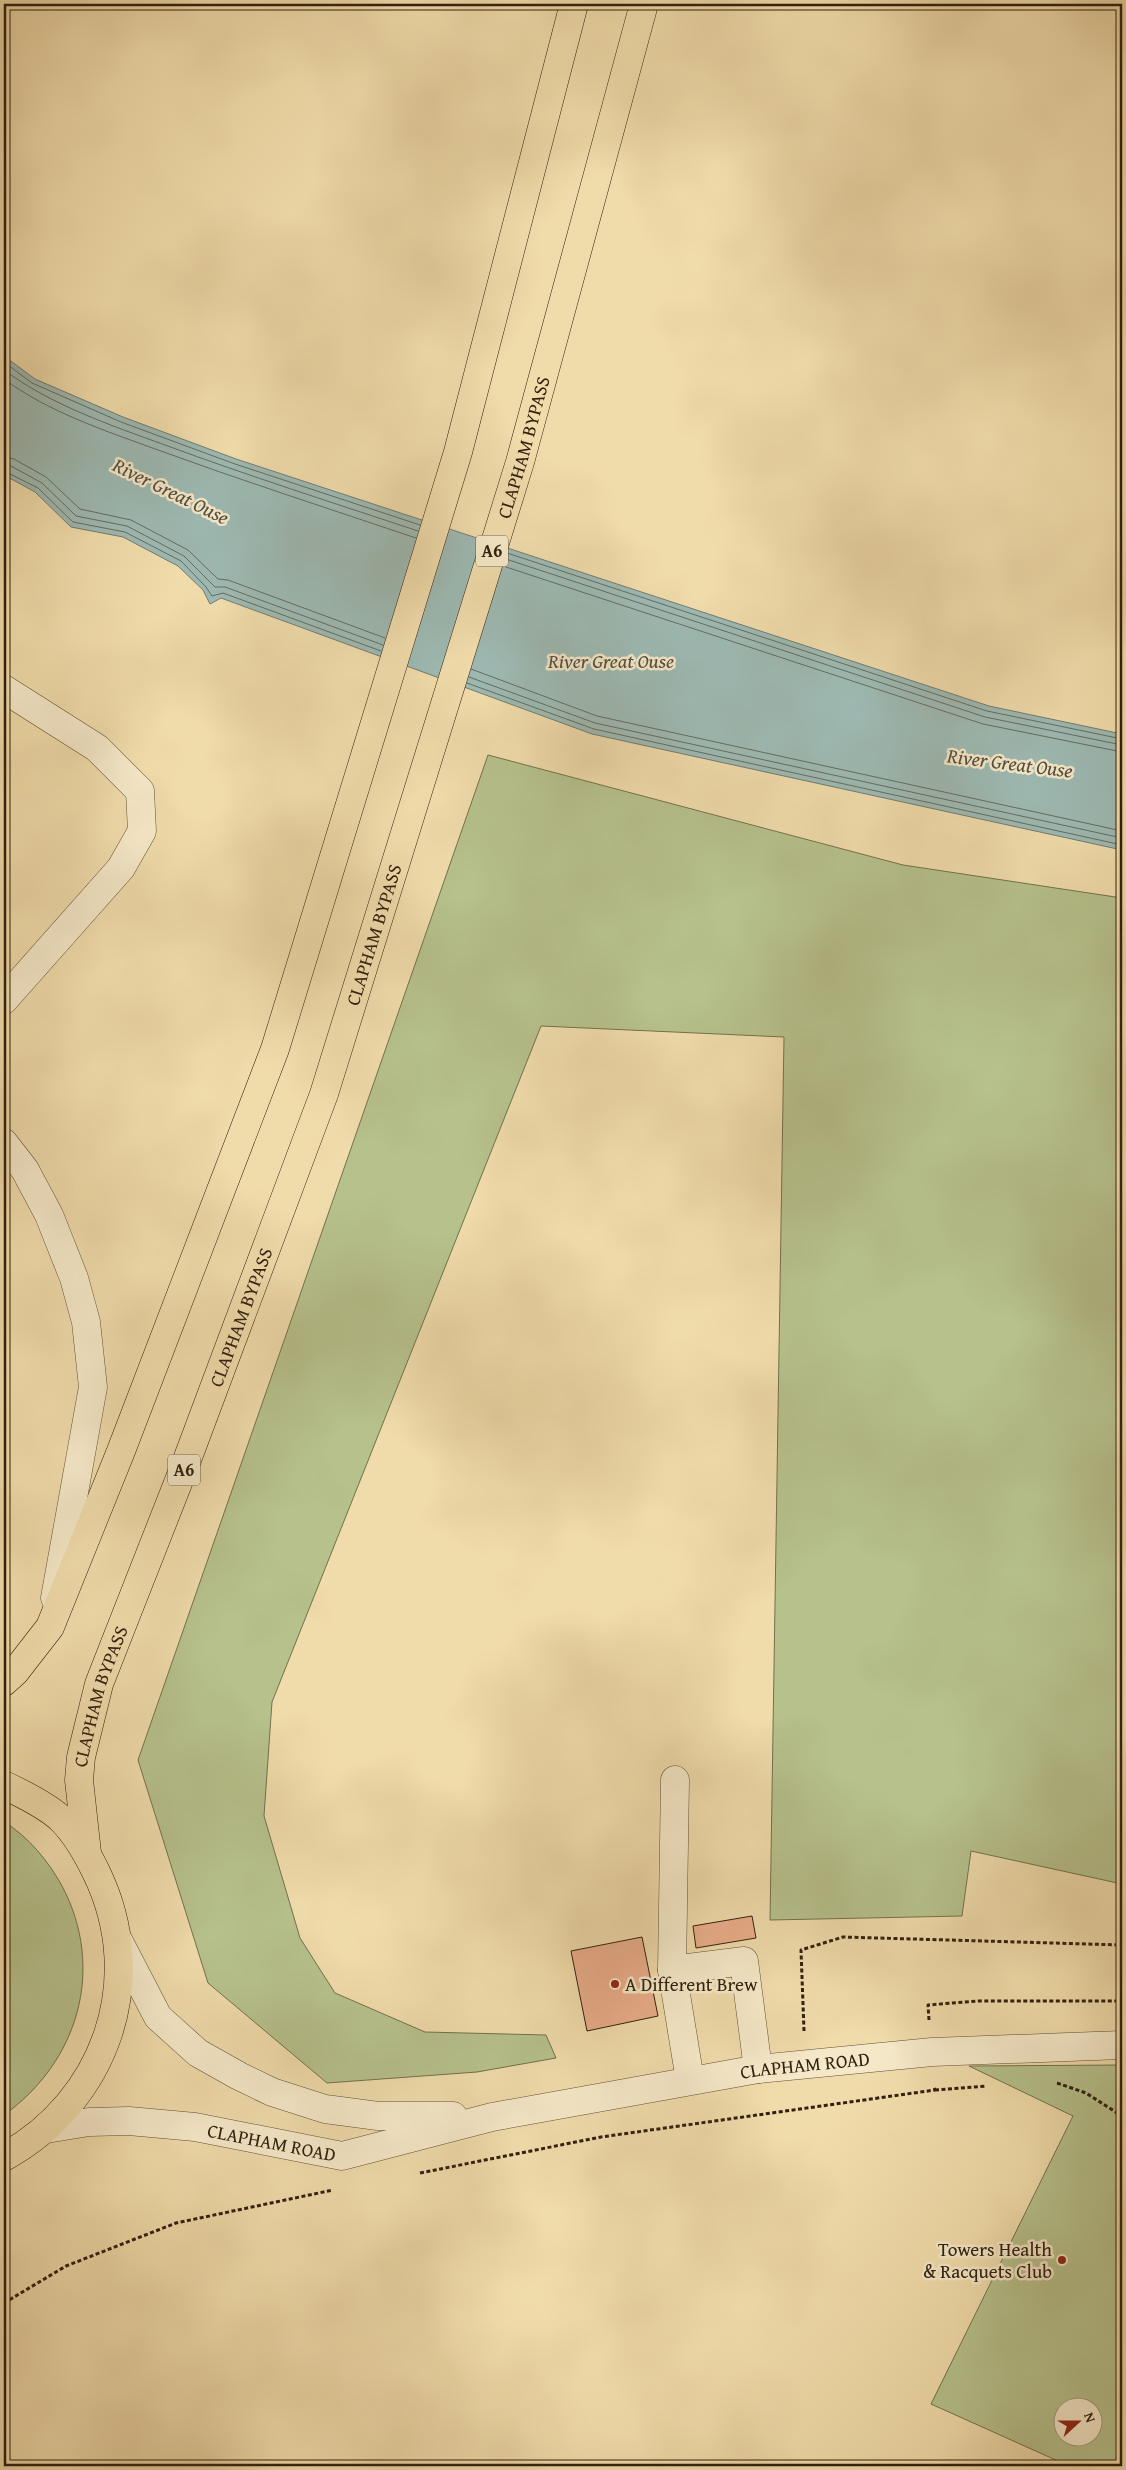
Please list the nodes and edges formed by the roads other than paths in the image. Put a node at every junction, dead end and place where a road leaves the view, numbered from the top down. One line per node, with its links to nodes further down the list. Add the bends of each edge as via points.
1 (574, 4): 6 (highway, via 458,452 275,1048)
2 (644, 4): 10 (highway, CLAPHAM BYPASS / A6, via 520,462 324,1094 188,1460 99,1684 79,1780)
3 (4, 689): 4 (street, via 96,748 140,791 142,831 122,868)
4 (4, 1000)
5 (4, 1143): 6 (street, via 26,1170 49,1215 74,1278 86,1322 93,1387)
6 (50, 1627): 7 (highway)
7 (4, 1682)
8 (676, 1780): 12 (street)
9 (4, 1785): 10 (highway, via 61,1820)
10 (87, 1853): 11 (highway, via 106,1894)
11 (117, 1938): 16 (street, CLAPHAM ROAD, via 158,2017 198,2053 272,2092 325,2109 378,2116); 17 (highway, via 119,1980 112,2022 98,2062 75,2098)
12 (672, 1970): 14 (street, via 744,1961); 15 (street)
13 (1122, 2045): 14 (street, CLAPHAM ROAD, via 932,2052)
14 (758, 2069): 15 (street, CLAPHAM ROAD)
15 (690, 2080): 16 (street, CLAPHAM ROAD)
16 (492, 2117): 17 (street, CLAPHAM ROAD, via 342,2156 195,2127 129,2121 89,2122)
17 (46, 2129): 18 (highway)
18 (4, 2157)

